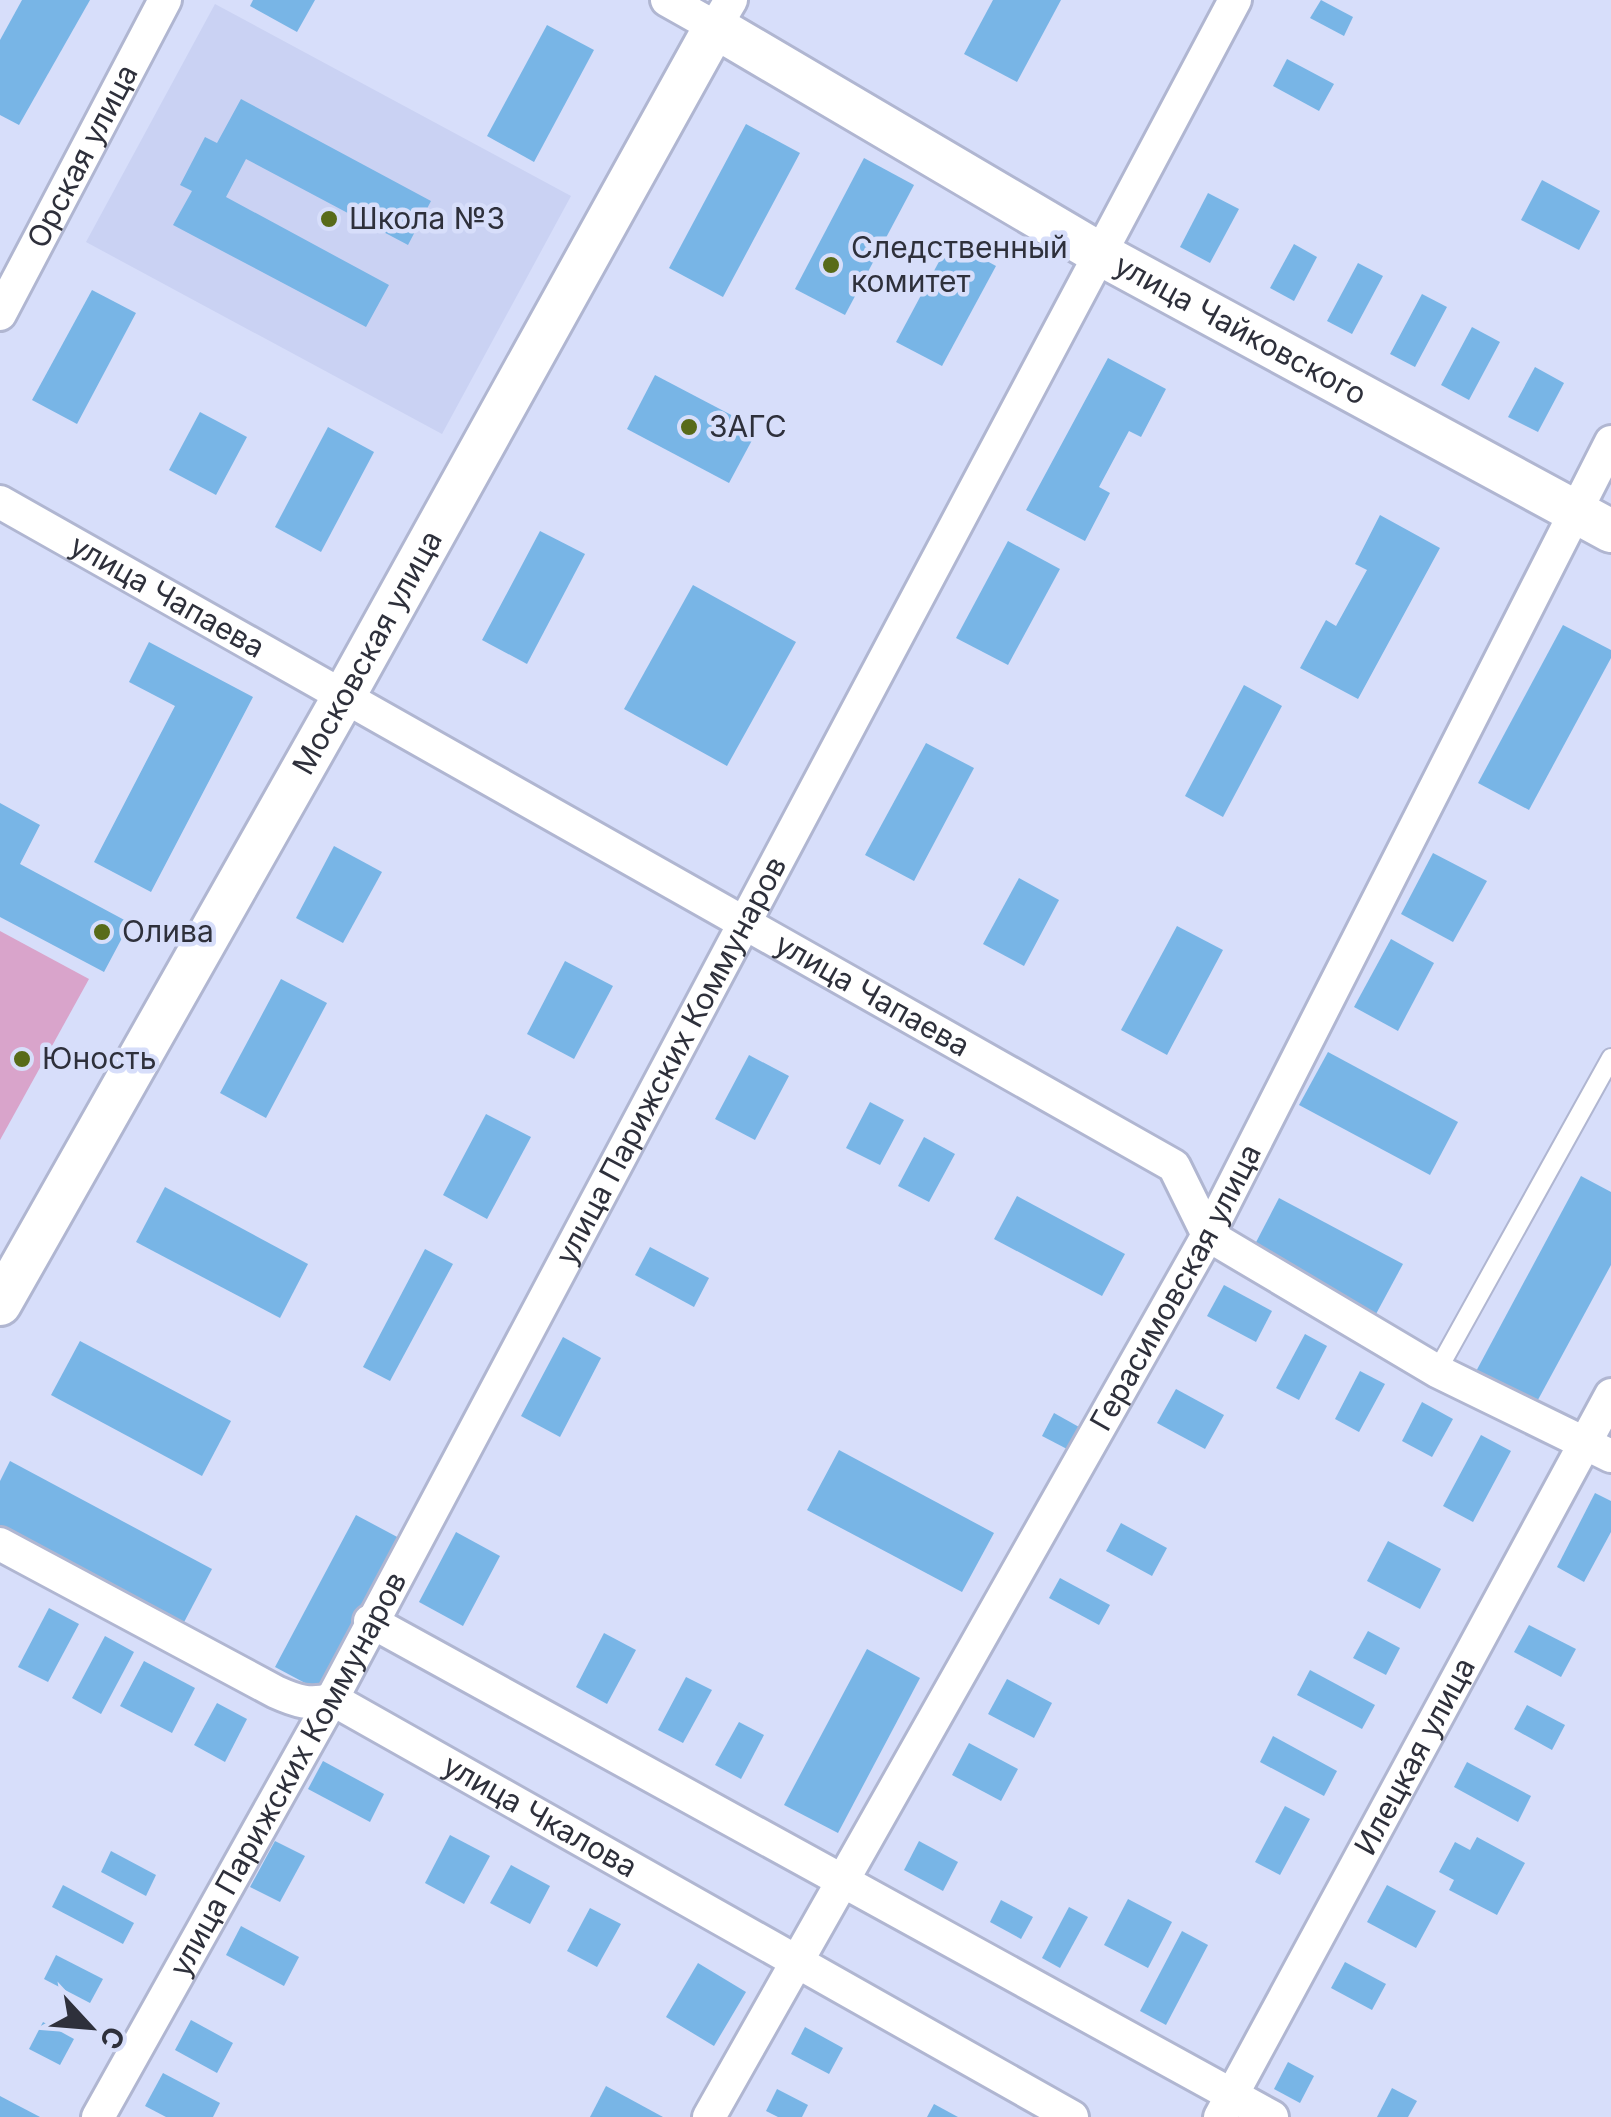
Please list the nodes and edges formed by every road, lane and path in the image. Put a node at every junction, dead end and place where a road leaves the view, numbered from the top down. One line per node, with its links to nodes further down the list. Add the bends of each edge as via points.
1 (165, 0): 6 (street, Орская улица)
2 (667, 0): 4 (street, улица Чайковского)
3 (1235, 0): 5 (street, улица Парижских Коммунаров)
4 (723, 14): 5 (street, улица Чайковского); 11 (street, Московская улица)
5 (1102, 254): 9 (street, улица Чайковского); 12 (street, улица Парижских Коммунаров)
6 (0, 314)
7 (1611, 442): 9 (street, Герасимовская улица)
8 (0, 502): 11 (street, улица Чапаева)
9 (1574, 510): 10 (street, улица Чайковского); 14 (street, Герасимовская улица)
10 (1611, 531)
11 (344, 696): 12 (street, улица Чапаева); 15 (street, Московская улица)
12 (743, 925): 14 (street, улица Чапаева, via 1174,1166); 20 (street, улица Парижских Коммунаров)
13 (1611, 1058): 16 (lane)
14 (1208, 1235): 16 (street); 22 (street, Герасимовская улица)
15 (0, 1304)
16 (1437, 1371): 18 (street)
17 (1611, 1395): 18 (street, Илецкая улица)
18 (1597, 1450): 24 (street, Илецкая улица)
19 (0, 1544): 21 (street, улица Чкалова, via 276,1692 301,1703)
20 (370, 1622): 21 (street, улица Парижских Коммунаров); 22 (street)
21 (332, 1699): 23 (street, улица Чкалова); 25 (street, улица Парижских Коммунаров)
22 (845, 1880): 23 (street, Герасимовская улица); 24 (street)
23 (797, 1963): 26 (street, Герасимовская улица); 27 (street, улица Чкалова)
24 (1226, 2106): 28 (street)
25 (98, 2117)
26 (709, 2117)
27 (1072, 2117)
28 (1272, 2117)

